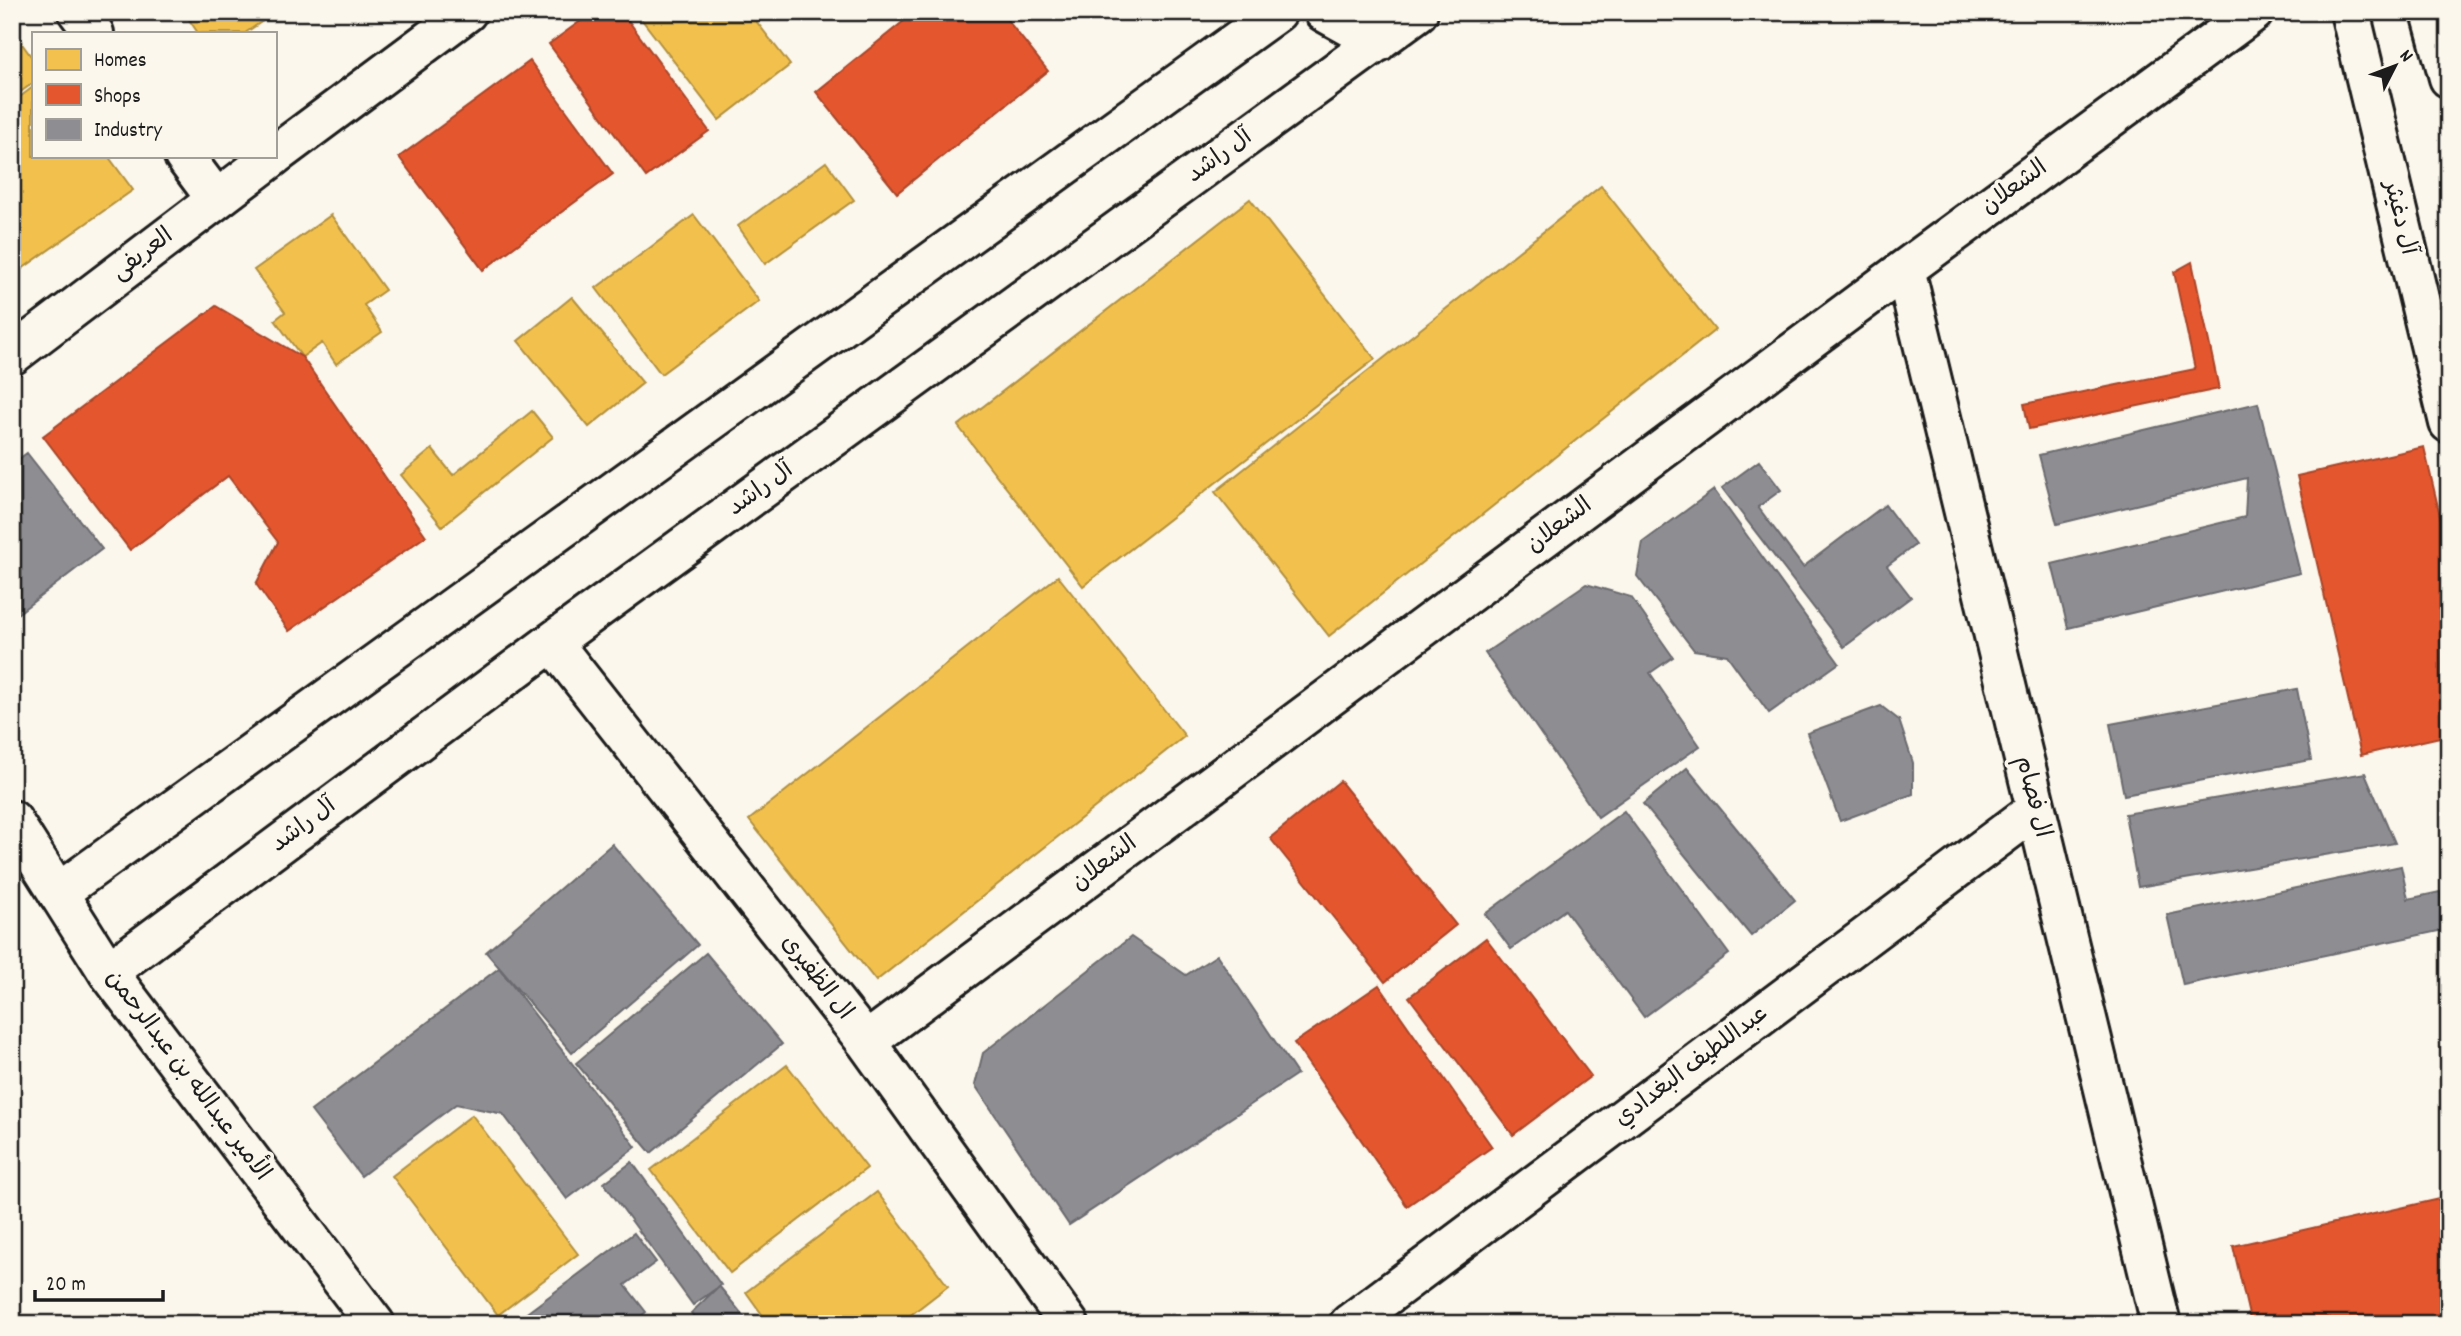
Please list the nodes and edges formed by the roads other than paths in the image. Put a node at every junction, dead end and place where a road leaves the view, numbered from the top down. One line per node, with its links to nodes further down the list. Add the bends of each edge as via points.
1 (78, 12): 10 (street)
2 (467, 12): 12 (street, العريفى)
3 (1277, 12): 23 (street)
4 (1324, 12): 9 (street)
5 (1418, 12): 9 (street, آل راشد)
6 (2254, 12): 16 (street, الشعلان)
7 (2350, 12): 18 (street, آل دغيثر)
8 (2431, 12): 11 (street)
9 (1376, 27): 19 (street, آل راشد)
10 (92, 32)
11 (2449, 78)
12 (276, 154)
13 (185, 158): 15 (street)
14 (270, 158): 15 (street, العريفى)
15 (216, 199): 17 (street, العريفى)
16 (1905, 269): 20 (street, ال فصام); 25 (street, الشعلان)
17 (12, 355)
18 (2449, 423)
19 (552, 642): 24 (street, آل راشد); 25 (street, ال الظفيرى)
20 (2035, 810): 28 (street, عبداللطيف البغدادي); 29 (street, ال فصام)
21 (12, 820): 23 (street, الأمير عبدالله بن عبدالرحمن)
22 (12, 845): 23 (street)
23 (58, 893): 24 (street, الأمير عبدالله بن عبدالرحمن)
24 (108, 972): 26 (street, الأمير عبدالله بن عبدالرحمن)
25 (866, 1042): 27 (street, ال الظفيرى)
26 (375, 1324)
27 (1069, 1324)
28 (1349, 1324)
29 (2161, 1324)

